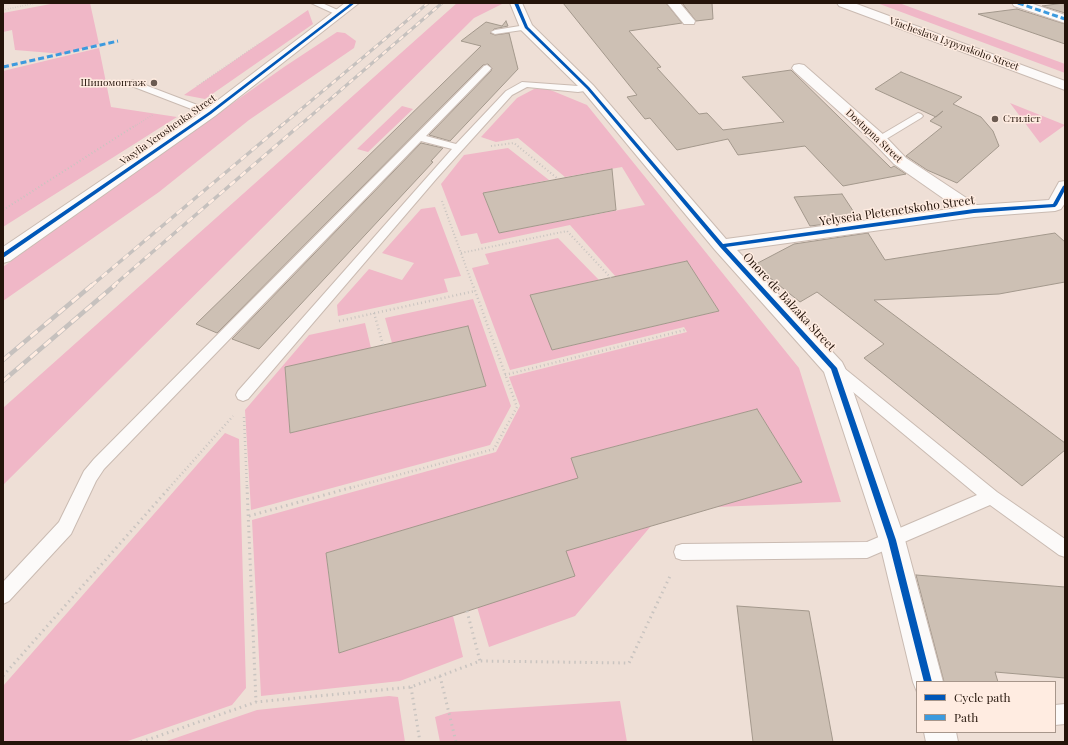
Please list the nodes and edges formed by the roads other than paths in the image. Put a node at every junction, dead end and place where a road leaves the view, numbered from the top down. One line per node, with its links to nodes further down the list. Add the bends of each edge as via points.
1 (315, 3): 7 (lane)
2 (352, 3): 7 (street, Vasylia Yeroshenka Street)
3 (516, 3): 10 (street, Onore de Balzaka Street)
4 (672, 3): 9 (street)
5 (844, 3): 15 (street, Viacheslava Lypynskoho Street)
6 (1018, 3): 8 (street)
7 (342, 8): 17 (street, Vasylia Yeroshenka Street)
8 (1065, 19)
9 (689, 21)
10 (526, 27): 11 (lane); 16 (street, Onore de Balzaka Street)
11 (495, 32)
12 (488, 68): 19 (lane)
13 (799, 68): 20 (street, Dostupna Street)
14 (132, 83): 17 (lane)
15 (1065, 86)
16 (588, 88): 21 (lane, via 526,84 518,86); 25 (street, Onore de Balzaka Street)
17 (210, 113): 26 (street, Vasylia Yeroshenka Street)
18 (918, 116): 20 (lane)
19 (419, 137): 21 (lane); 33 (lane, via 99,464 90,476 65,528)
20 (879, 139): 23 (street, Dostupna Street, via 900,161)
21 (461, 146): 28 (lane)
22 (1065, 186): 24 (street, Yelyseia Pletenetskoho Street)
23 (974, 211): 24 (street, Yelyseia Pletenetskoho Street); 25 (street, Yelyseia Pletenetskoho Street)
24 (1060, 211)
25 (722, 246): 27 (street, Onore de Balzaka Street)
26 (3, 256)
27 (834, 368): 29 (lane); 30 (street, Onore de Balzaka Street)
28 (243, 395)
29 (990, 497): 30 (lane); 31 (lane)
30 (892, 540): 32 (lane, via 867,550); 34 (street, Onore de Balzaka Street)
31 (1065, 549)
32 (682, 552)
33 (3, 595)
34 (928, 681)

